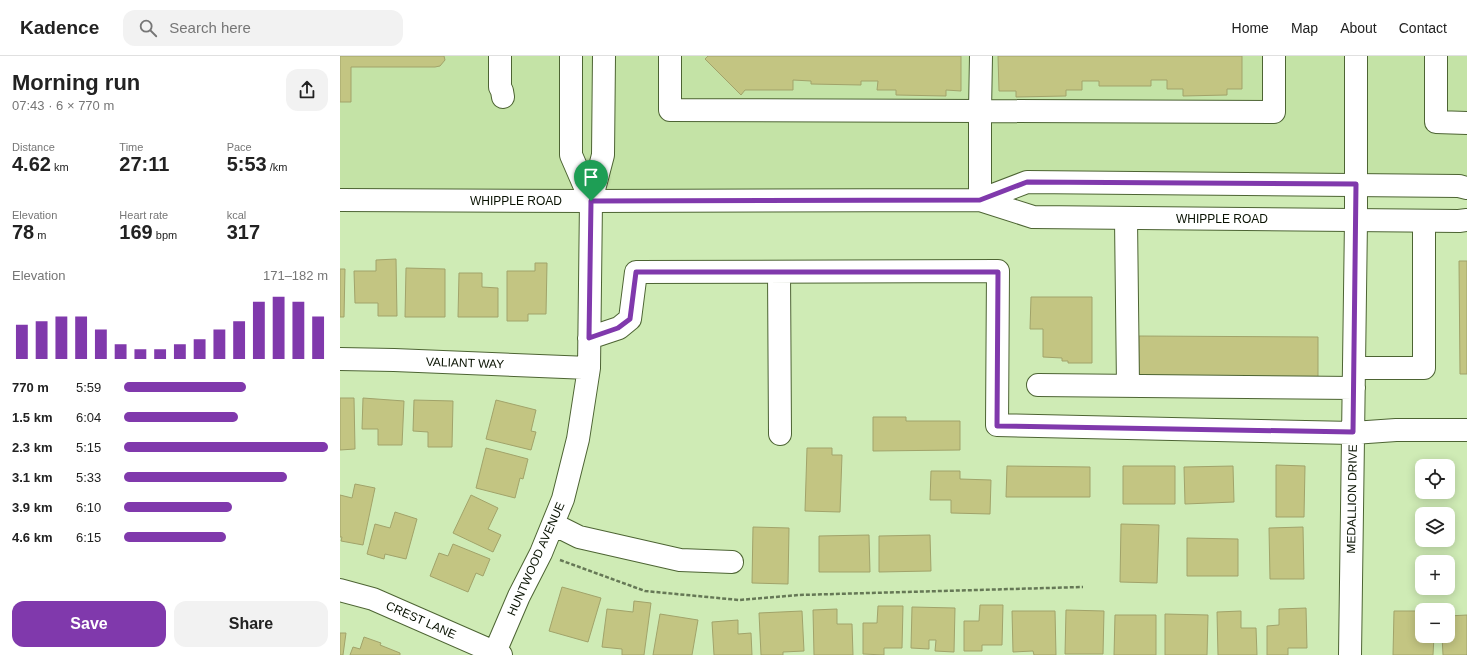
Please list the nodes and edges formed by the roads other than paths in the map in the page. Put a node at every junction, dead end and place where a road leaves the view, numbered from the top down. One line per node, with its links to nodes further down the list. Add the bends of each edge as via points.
1 (500, 56): 9 (street, via 500,86)
2 (571, 56): 16 (street, HUNTWOOD AVENUE, via 571,155)
3 (604, 56): 16 (street, HUNTWOOD AVENUE, via 603,155)
4 (670, 56): 10 (street, via 670,110)
5 (981, 56): 10 (street)
6 (1274, 56): 10 (street, via 1274,112)
7 (1356, 56): 12 (street, MEDALLION DRIVE)
8 (1436, 56): 11 (street, via 1436,122)
9 (503, 97)
10 (980, 111): 15 (street)
11 (1467, 123)
12 (1356, 184): 13 (street, WHIPPLE ROAD); 15 (street, WHIPPLE ROAD, via 1027,182); 18 (street, MEDALLION DRIVE)
13 (1467, 188)
14 (340, 200): 16 (street, WHIPPLE ROAD)
15 (980, 200): 16 (street, WHIPPLE ROAD); 17 (street, WHIPPLE ROAD, via 1033,217)
16 (591, 201): 22 (street, HUNTWOOD AVENUE)
17 (1126, 219): 18 (street, WHIPPLE ROAD); 27 (street)
18 (1356, 220): 20 (street, WHIPPLE ROAD); 25 (street, MEDALLION DRIVE)
19 (1467, 220): 20 (street, WHIPPLE ROAD)
20 (1424, 221): 25 (street, via 1424,368)
21 (779, 272): 22 (street, via 636,272 630,319 618,328); 29 (street, via 998,272 997,426); 30 (street)
22 (589, 338): 24 (street, HUNTWOOD AVENUE)
23 (340, 359): 24 (street, VALIANT WAY)
24 (589, 368): 31 (street, HUNTWOOD AVENUE, via 578,439 563,499)
25 (1354, 378): 27 (street); 29 (street, MEDALLION DRIVE)
26 (1038, 385): 27 (street)
27 (1128, 386)
28 (1467, 430): 29 (street)
29 (1353, 432): 35 (street, MEDALLION DRIVE)
30 (780, 434)
31 (553, 524): 32 (street, via 579,538 680,560); 34 (street, HUNTWOOD AVENUE, via 519,596)
32 (732, 562)
33 (340, 590): 34 (street, CREST LANE, via 373,599)
34 (498, 654)
35 (1350, 655)

